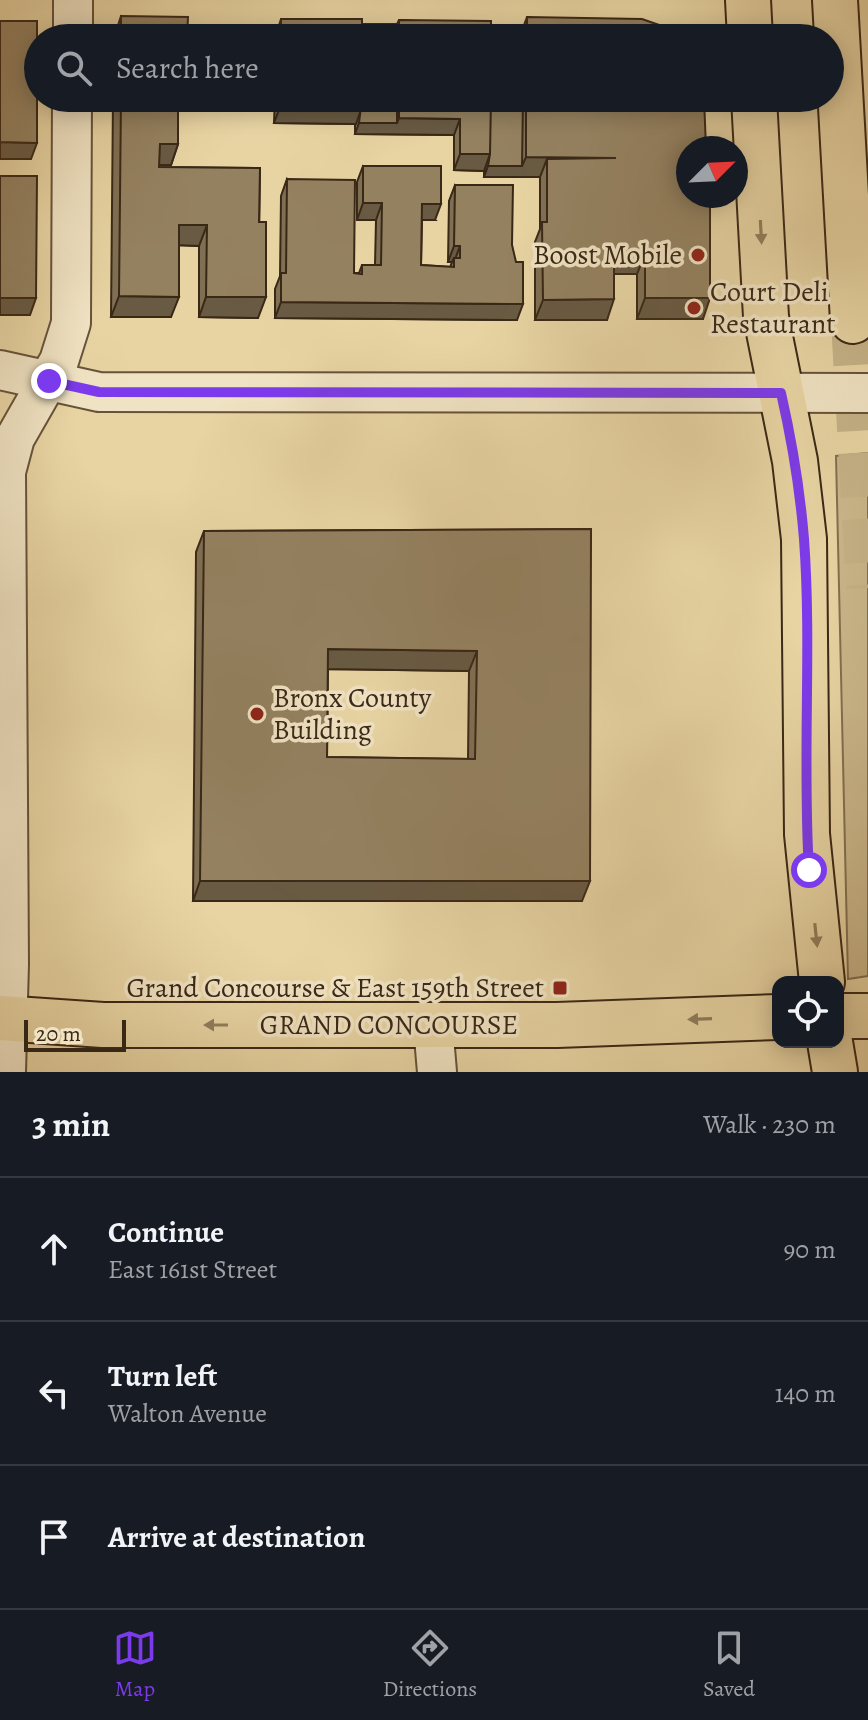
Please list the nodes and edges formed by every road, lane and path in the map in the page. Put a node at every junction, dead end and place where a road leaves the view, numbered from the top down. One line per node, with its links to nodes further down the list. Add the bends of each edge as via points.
1 (73, 0): 4 (street)
2 (748, 0): 5 (main road)
3 (835, 0): 6 (main road)
4 (73, 24)
5 (749, 24)
6 (836, 24)
7 (72, 112): 12 (street, via 71,323)
8 (755, 112): 13 (main road, one-way to 13, via 766,317)
9 (841, 112): 10 (main road)
10 (853, 321)
11 (0, 370): 12 (street)
12 (49, 381): 13 (street, via 99,392); 19 (street, via 15,438 6,472)
13 (781, 393): 14 (street); 15 (main road, one-way to 15, via 804,539 807,834)
14 (868, 393)
15 (821, 976)
16 (844, 1016): 17 (main road)
17 (868, 1016)
18 (772, 1017): 20 (main road, GRAND CONCOURSE, one-way to 20)
19 (4, 1018): 20 (main road, GRAND CONCOURSE, one-way to 19, via 103,1025); 22 (street)
20 (433, 1025): 23 (street)
21 (831, 1048): 24 (main road)
22 (6, 1072)
23 (437, 1072)
24 (835, 1072)

